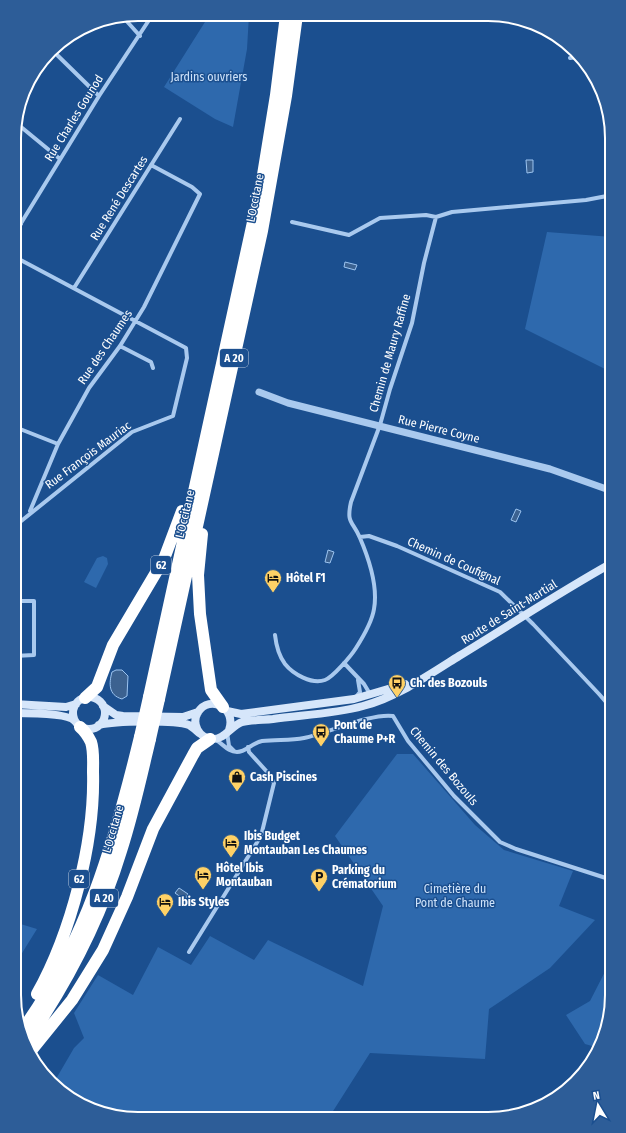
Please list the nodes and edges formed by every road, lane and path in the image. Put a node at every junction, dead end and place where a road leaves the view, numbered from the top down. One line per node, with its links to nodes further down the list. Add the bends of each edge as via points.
1 (148, 21): 5 (street, Rue Charles Gounod)
2 (285, 21): 25 (highway, L'Occitane / A 20, via 262,181)
3 (296, 21): 25 (highway, L'Occitane / A 20, via 271,189)
4 (128, 22): 5 (street)
5 (140, 36): 7 (street, Rue Charles Gounod)
6 (57, 54): 7 (street)
7 (99, 96): 10 (street, Rue Charles Gounod)
8 (180, 118): 11 (street, Rue René Descartes)
9 (22, 128): 10 (street)
10 (60, 159): 15 (street, Rue Charles Gounod)
11 (151, 165): 17 (street, Rue René Descartes); 18 (street, Rue des Chaumes, via 200,194 144,307)
12 (605, 196): 13 (street, via 452,212)
13 (436, 217): 14 (street, via 426,215 380,218 349,235); 22 (street, Chemin de Maury Raffine, via 412,323)
14 (292, 222)
15 (21, 224)
16 (21, 260): 17 (street)
17 (74, 288): 18 (street)
18 (135, 320): 19 (street, Rue des Chaumes); 27 (street, Rue François Mauriac, via 186,348 187,358 173,416 132,432)
19 (120, 346): 20 (street, via 151,362); 24 (street, Rue des Chaumes, via 89,388)
20 (153, 368)
21 (259, 392): 22 (street, Rue Pierre Coyne, via 288,402)
22 (380, 425): 26 (street, Rue Pierre Coyne, via 550,468); 29 (street, Chemin de Maury Raffine, via 348,515)
23 (21, 430): 24 (street)
24 (58, 444): 27 (street, Rue des Chaumes)
25 (205, 468): 41 (highway, 62, via 188,493 164,559 113,645 97,687); 44 (highway, via 207,504 201,540 198,594 211,690); 52 (highway, L'Occitane / A 20, bridge)
26 (605, 488)
27 (29, 513): 28 (street, Rue François Mauriac)
28 (21, 520)
29 (360, 537): 32 (street, Chemin de Coufignal, via 369,536 397,546 492,588 507,598); 35 (street, Chemin de Maury Raffine, via 372,574 374,610 356,649)
30 (605, 567): 32 (main road, Route de Saint-Martial)
31 (21, 601): 34 (street, via 34,601 34,656)
32 (524, 616): 37 (main road, Route de Saint-Martial); 40 (street, Chemin de Coufignal)
33 (276, 635): 35 (street, Chemin de Maury Raffine, via 276,645 285,664 308,681 327,680)
34 (21, 656)
35 (344, 663): 36 (street)
36 (358, 680): 38 (street, via 364,684); 39 (street, via 360,692)
37 (418, 680): 38 (main road, Route de Saint-Martial); 47 (main road, Route de Saint-Martial, via 365,706)
38 (370, 695): 39 (main road, Route de Saint-Martial); 47 (main road, via 364,702)
39 (354, 699): 44 (main road, Route de Saint-Martial, via 241,714)
40 (605, 700)
41 (81, 701): 42 (main road, via 66,707); 43 (main road, via 96,699); 48 (main road, via 73,712)
42 (21, 704)
43 (103, 706): 45 (main road, via 123,716 183,717); 49 (main road, via 104,716)
44 (225, 709): 45 (main road, via 218,705 207,705); 50 (main road, via 231,720)
45 (198, 712): 51 (main road, via 195,723)
46 (21, 713): 48 (main road, via 64,716 72,718)
47 (321, 713): 50 (main road, Route de Saint-Martial, via 242,722)
48 (78, 724): 49 (main road, via 90,729); 57 (highway, 62, via 91,743 93,778 93,802 78,888 49,970)
49 (99, 725): 51 (main road, via 117,721 179,723 190,726)
50 (228, 731): 51 (main road, via 223,736); 54 (street, via 229,746)
51 (207, 737): 54 (street); 60 (highway, via 197,748 153,829 116,924 96,962 72,1000)
52 (145, 738): 58 (highway, L'Occitane / A 20, via 97,891 56,978); 59 (highway, L'Occitane / A 20, via 121,852 96,919 59,991)
53 (248, 747): 54 (street, Chemin des Bozouls, via 244,751); 55 (street, Chemin des Bozouls, via 262,741 300,738 372,718 393,716 413,748 454,796 500,842); 56 (street, via 249,752 274,783 261,836)
54 (234, 752)
55 (605, 878)
56 (189, 952)
57 (23, 1017)
58 (25, 1025)
59 (29, 1038)
60 (34, 1047)

